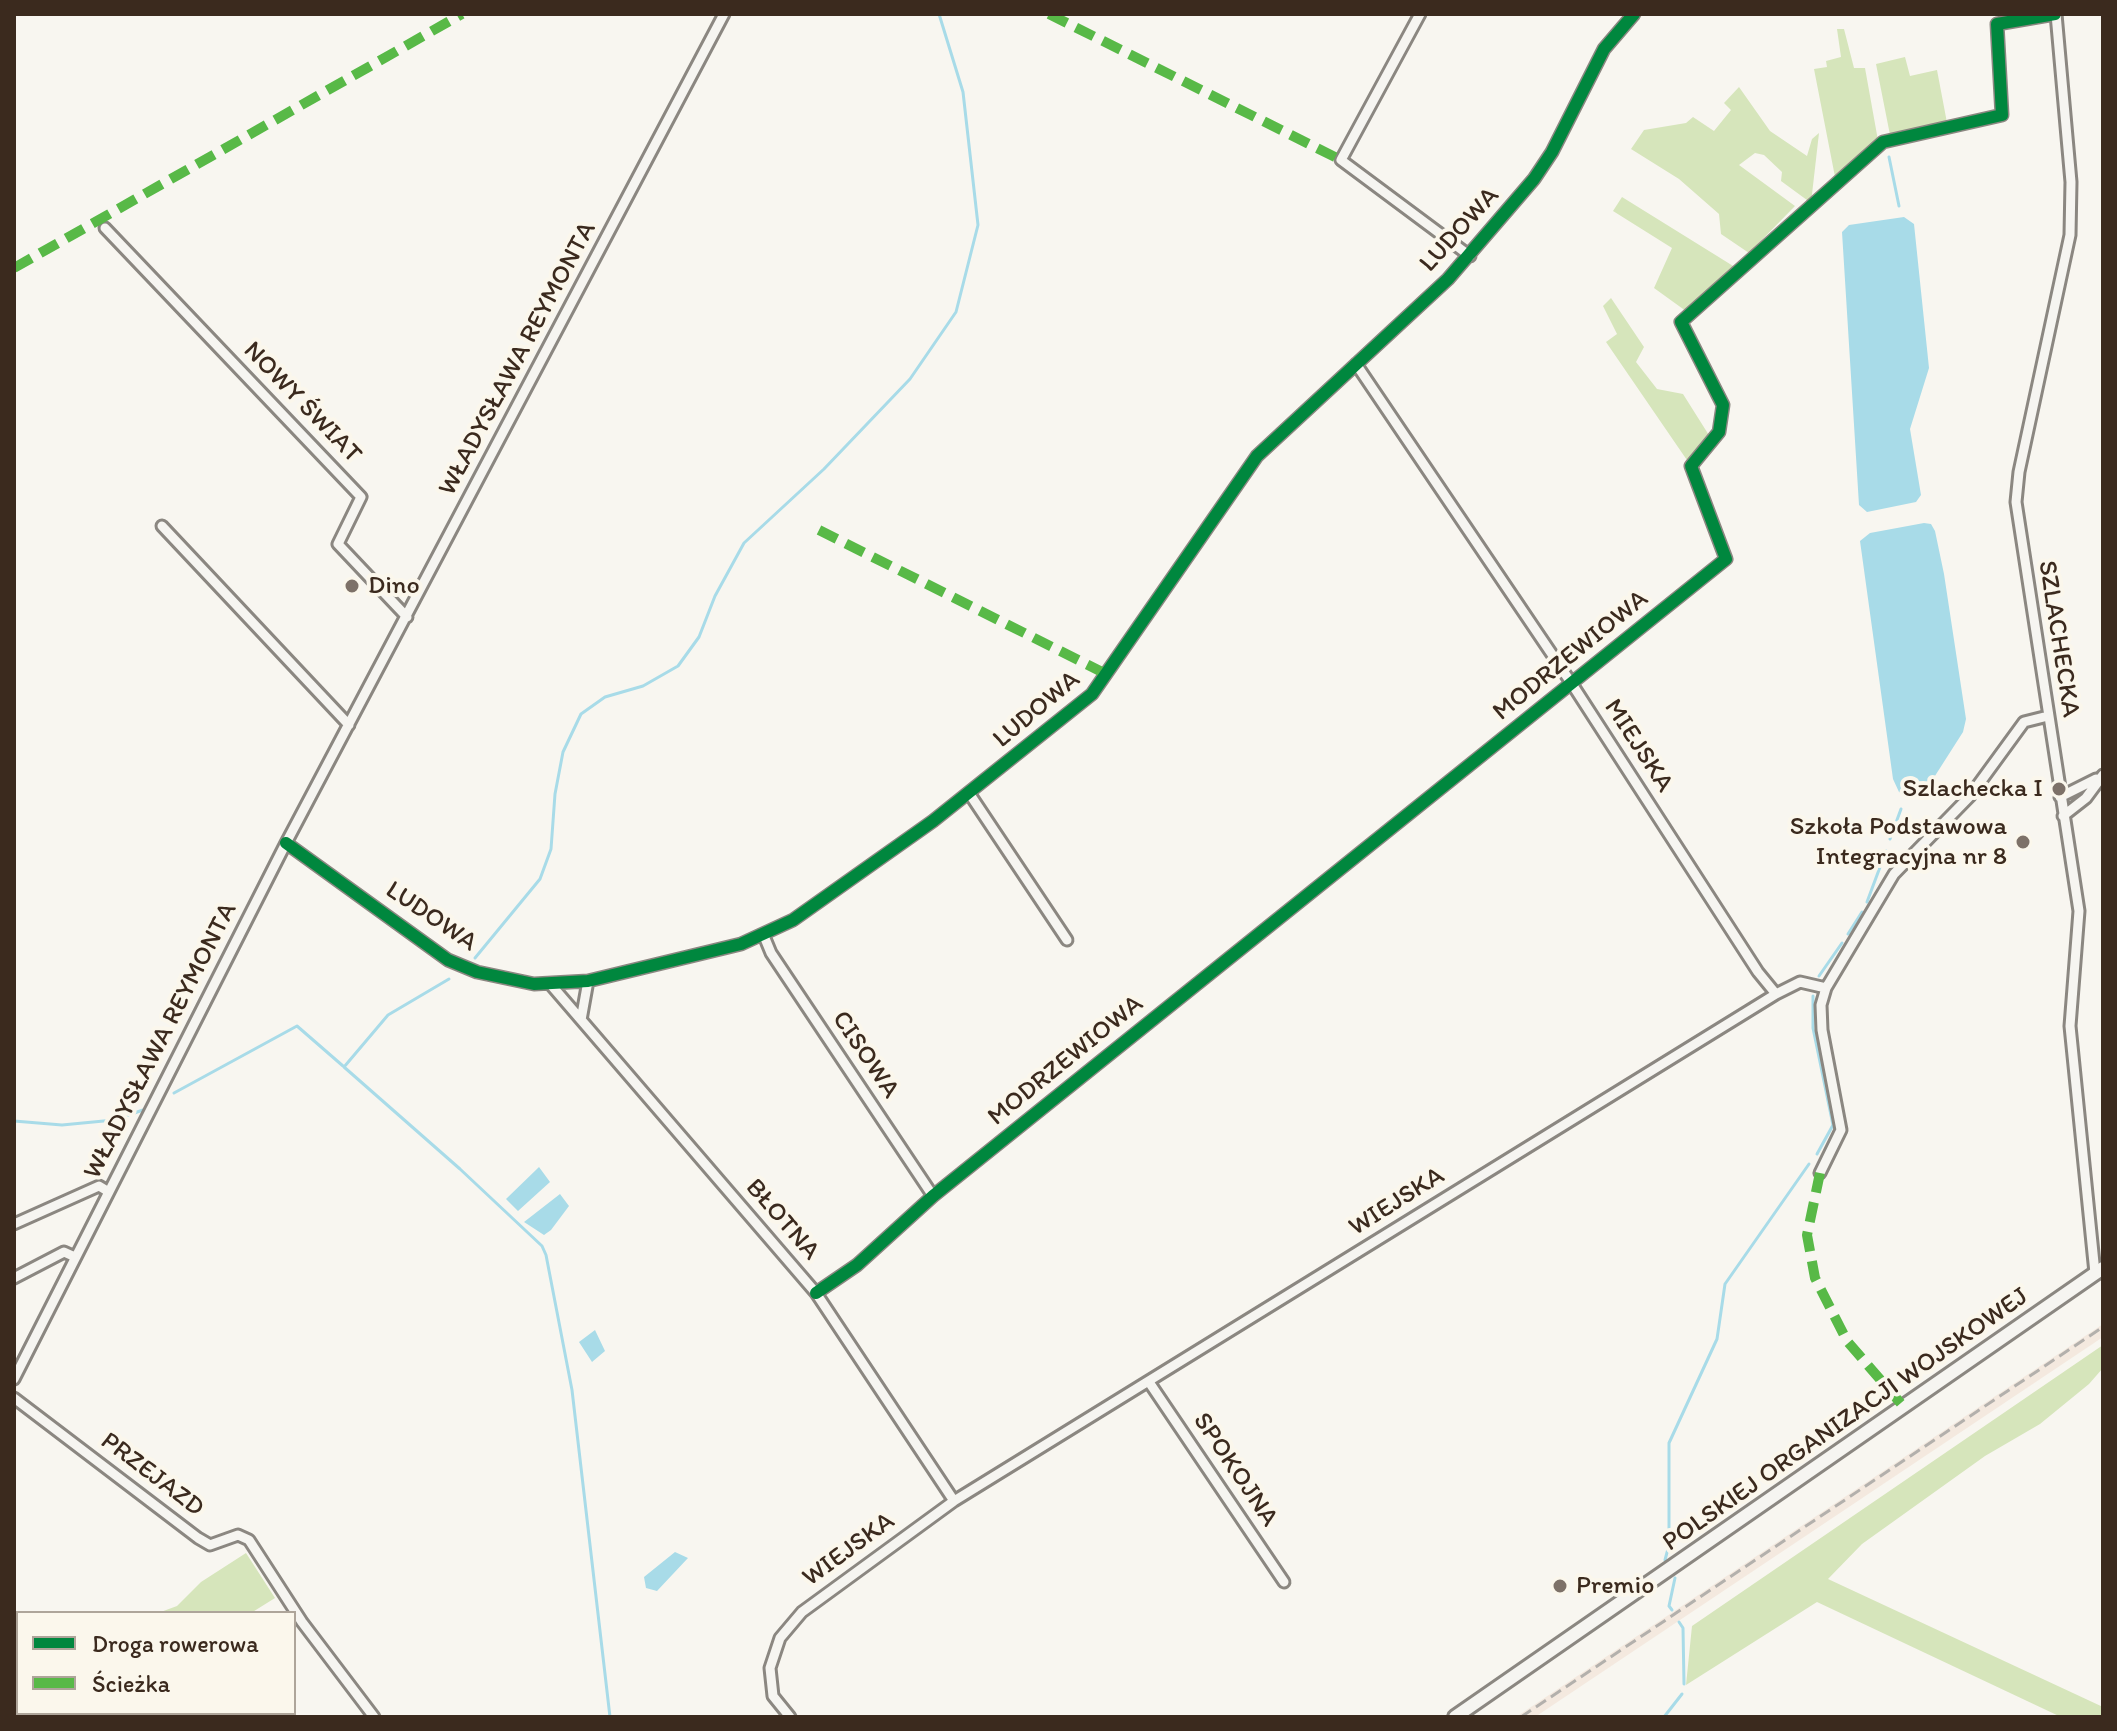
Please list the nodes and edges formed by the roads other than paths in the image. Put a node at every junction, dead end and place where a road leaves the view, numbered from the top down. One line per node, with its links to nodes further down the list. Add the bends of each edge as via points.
1 (724, 14): 9 (street, WŁADYSŁAWA REYMONTA)
2 (1420, 14): 6 (street, via 1341,160)
3 (1634, 14): 6 (street, LUDOWA, via 1604,49 1534,179)
4 (2056, 14): 10 (street, MODRZEWIOWA, via 1997,24 2002,115 1883,142 1681,322 1723,405 1719,432 1691,466 1726,559); 11 (street, SZLACHECKA, via 2071,182 2070,235 2016,502)
5 (105, 228): 9 (street, NOWY ŚWIAT, via 361,497 338,544)
6 (1470, 256): 7 (street, LUDOWA)
7 (1356, 364): 10 (street, MIEJSKA); 14 (street, LUDOWA, via 1276,435 1241,476 1092,694)
8 (162, 526): 12 (street)
9 (407, 617): 12 (street, WŁADYSŁAWA REYMONTA)
10 (1572, 684): 23 (street, MIEJSKA); 27 (street, MODRZEWIOWA)
11 (2048, 716): 15 (street, SZLACHECKA); 22 (street, via 2024,722 1970,796 1894,874)
12 (349, 725): 17 (street, WŁADYSŁAWA REYMONTA)
13 (2103, 775): 15 (street); 16 (street)
14 (969, 793): 18 (street, LUDOWA, via 811,909); 19 (street)
15 (2060, 797): 16 (street, SZLACHECKA)
16 (2063, 816): 30 (street, SZLACHECKA, via 2079,911 2070,1026)
17 (286, 843): 21 (street, LUDOWA, via 448,960 477,972); 26 (street, WŁADYSŁAWA REYMONTA)
18 (764, 936): 20 (street, LUDOWA); 27 (street, CISOWA)
19 (1067, 940)
20 (588, 981): 21 (street, LUDOWA); 24 (street)
21 (552, 986): 24 (street, BŁOTNA)
22 (1826, 988): 23 (street, WIEJSKA, via 1800,982); 25 (street, via 1821,1015 1841,1130)
23 (1776, 994): 35 (street, WIEJSKA)
24 (581, 1020): 32 (street, BŁOTNA)
25 (1820, 1173)
26 (109, 1192): 28 (street, via 99,1186); 29 (street, WŁADYSŁAWA REYMONTA)
27 (933, 1196): 32 (street, MODRZEWIOWA, via 857,1265)
28 (14, 1224)
29 (75, 1257): 31 (street, via 64,1252); 33 (street, WŁADYSŁAWA REYMONTA)
30 (2099, 1270): 43 (main road, POLSKIEJ ORGANIZACJI WOJSKOWEJ)
31 (14, 1278)
32 (816, 1293): 37 (street, BŁOTNA)
33 (18, 1362): 34 (street, WŁADYSŁAWA REYMONTA)
34 (14, 1379)
35 (1149, 1382): 37 (street, WIEJSKA); 38 (street, SPOKOJNA)
36 (14, 1398): 39 (street, PRZEJAZD, via 198,1538 210,1545 238,1535 249,1540)
37 (954, 1501): 42 (street, WIEJSKA, via 802,1612 780,1638 770,1668 773,1696)
38 (1284, 1582)
39 (295, 1611)
40 (296, 1613): 41 (street, PRZEJAZD)
41 (374, 1717)
42 (790, 1717)
43 (1455, 1717)

